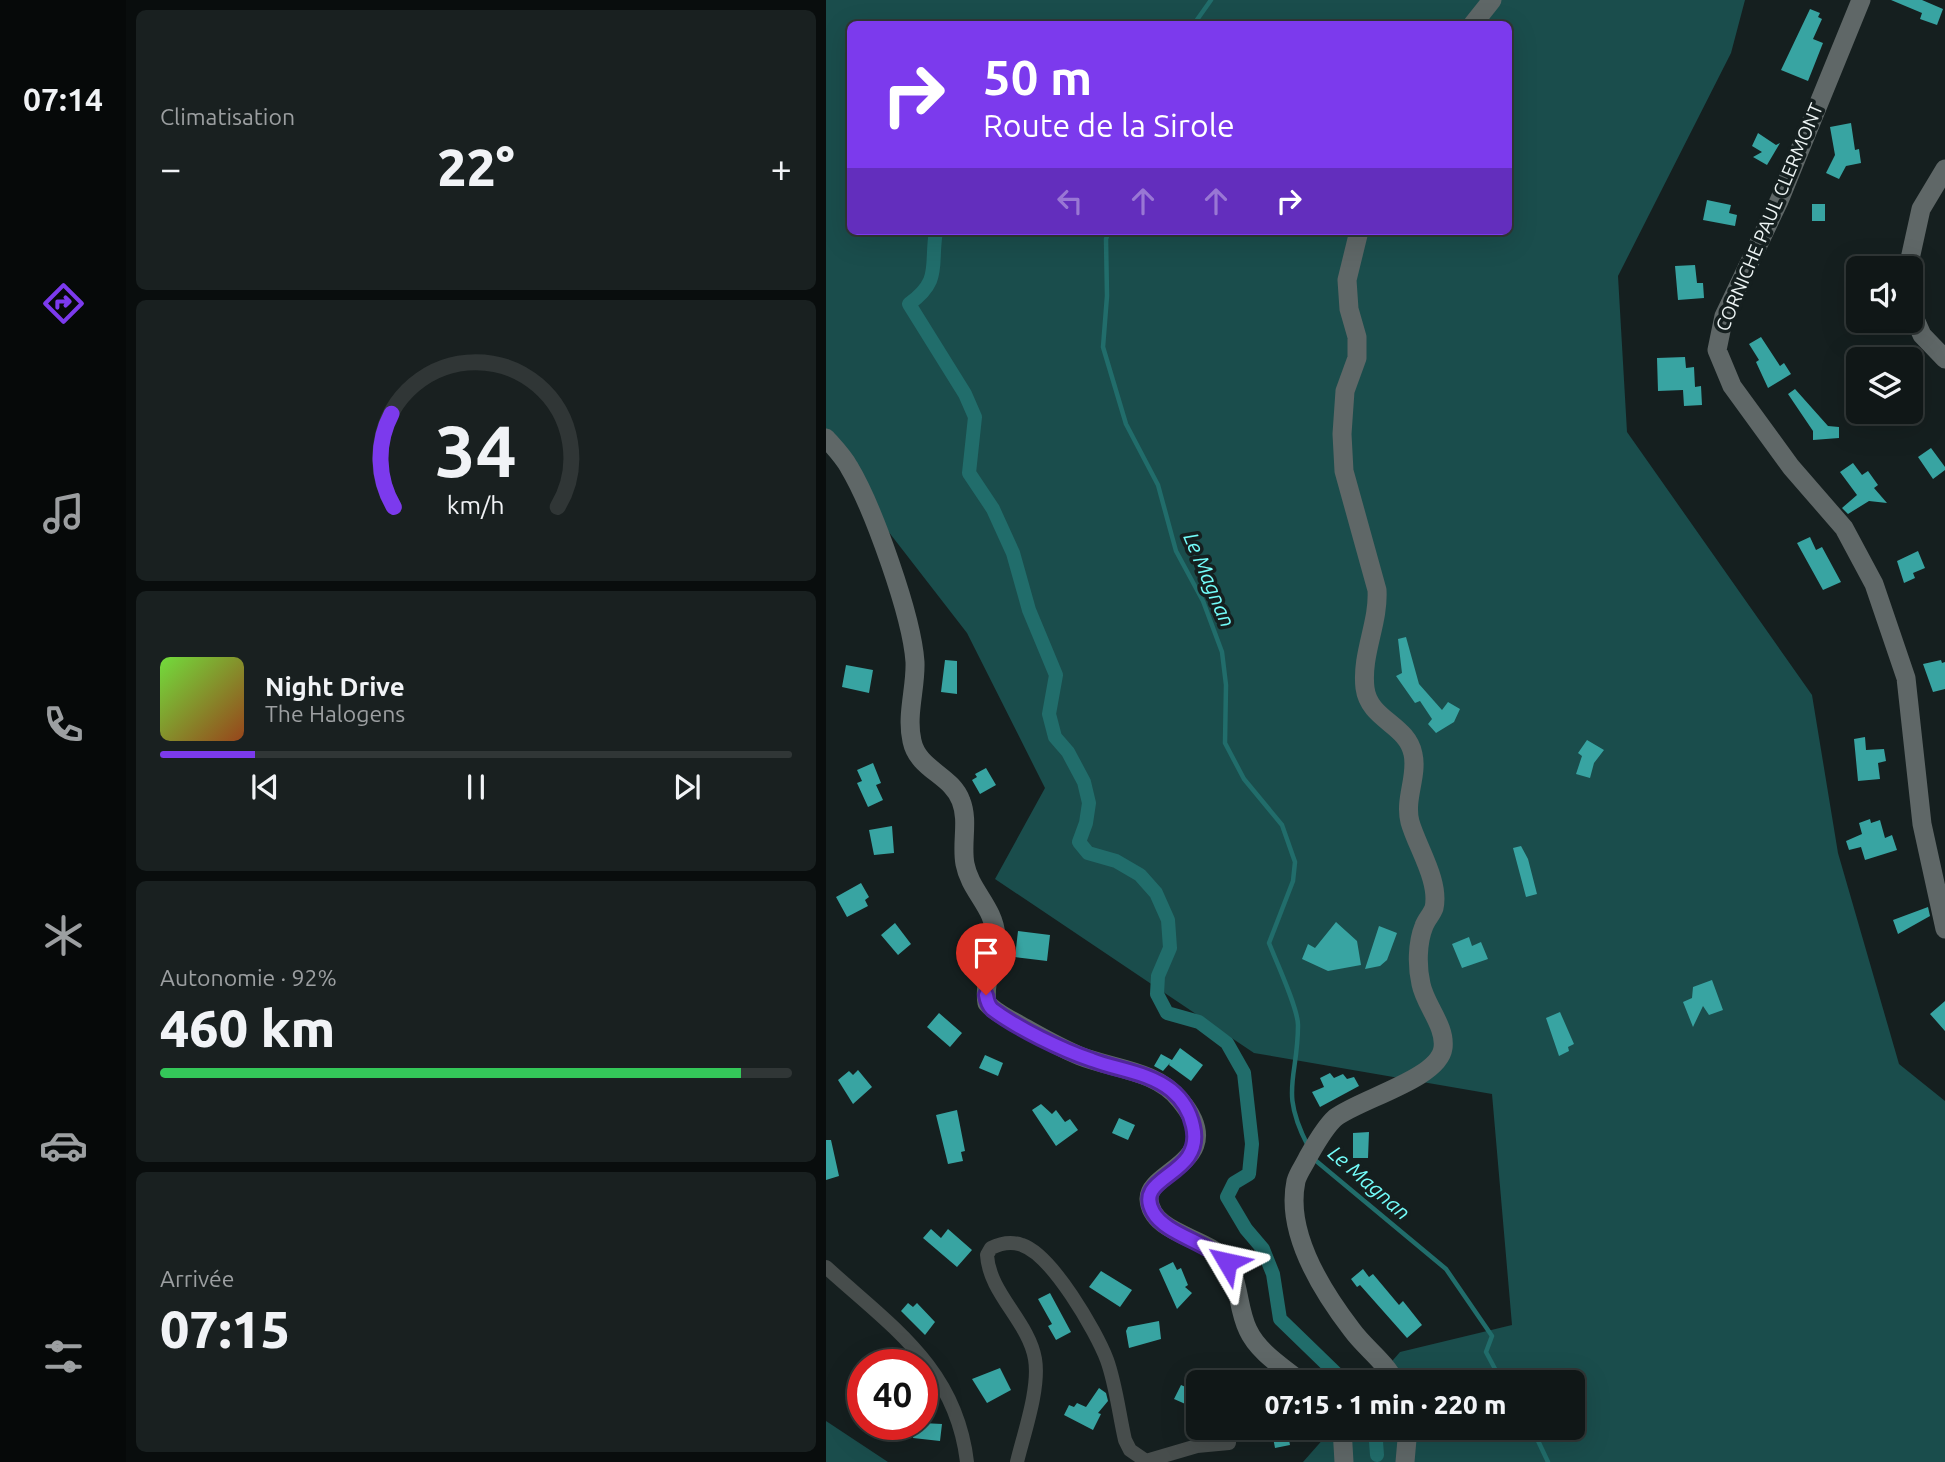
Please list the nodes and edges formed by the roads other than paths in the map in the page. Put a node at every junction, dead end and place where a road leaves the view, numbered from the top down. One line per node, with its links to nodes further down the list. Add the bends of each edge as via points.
1 (1492, 0): 3 (street)
2 (1861, 0): 10 (street, CORNICHE PAUL CLERMONT, via 1779,201 1724,316 1717,350 1744,404 1844,528 1890,624 1906,678 1922,824)
3 (1475, 21)
4 (1945, 169): 6 (street, via 1922,209)
5 (1358, 235): 13 (street, via 1347,280 1357,358 1345,391 1342,434 1344,471 1377,590 1364,668 1365,691 1371,707 1408,740 1414,756 1409,819 1432,883 1434,908 1423,927 1420,982 1442,1034 1443,1049 1423,1073 1335,1119 1296,1179 1295,1213 1307,1258 1330,1299)
6 (1911, 256)
7 (1921, 333): 8 (street)
8 (1945, 359)
9 (826, 438): 12 (street, via 853,475 906,617 915,663 910,715 913,747 920,761 957,791 964,809 965,864 995,927 987,1003 1058,1046 1149,1077 1180,1099 1192,1120 1195,1144 1183,1164 1153,1187 1149,1202 1153,1213 1166,1226 1214,1249 1227,1262 1248,1331)
10 (1945, 929)
11 (826, 1268): 17 (street, via 902,1335 937,1374 958,1416)
12 (1287, 1370)
13 (1386, 1370)
14 (1343, 1440): 19 (street)
15 (1407, 1440): 20 (street)
16 (1228, 1443): 18 (street, via 1216,1442 1146,1461 1130,1450 1108,1363 1093,1329 1041,1259 1023,1245 1009,1242 991,1248 987,1255 992,1275 1035,1359)
17 (967, 1462)
18 (1017, 1462)
19 (1344, 1462)
20 (1405, 1462)

